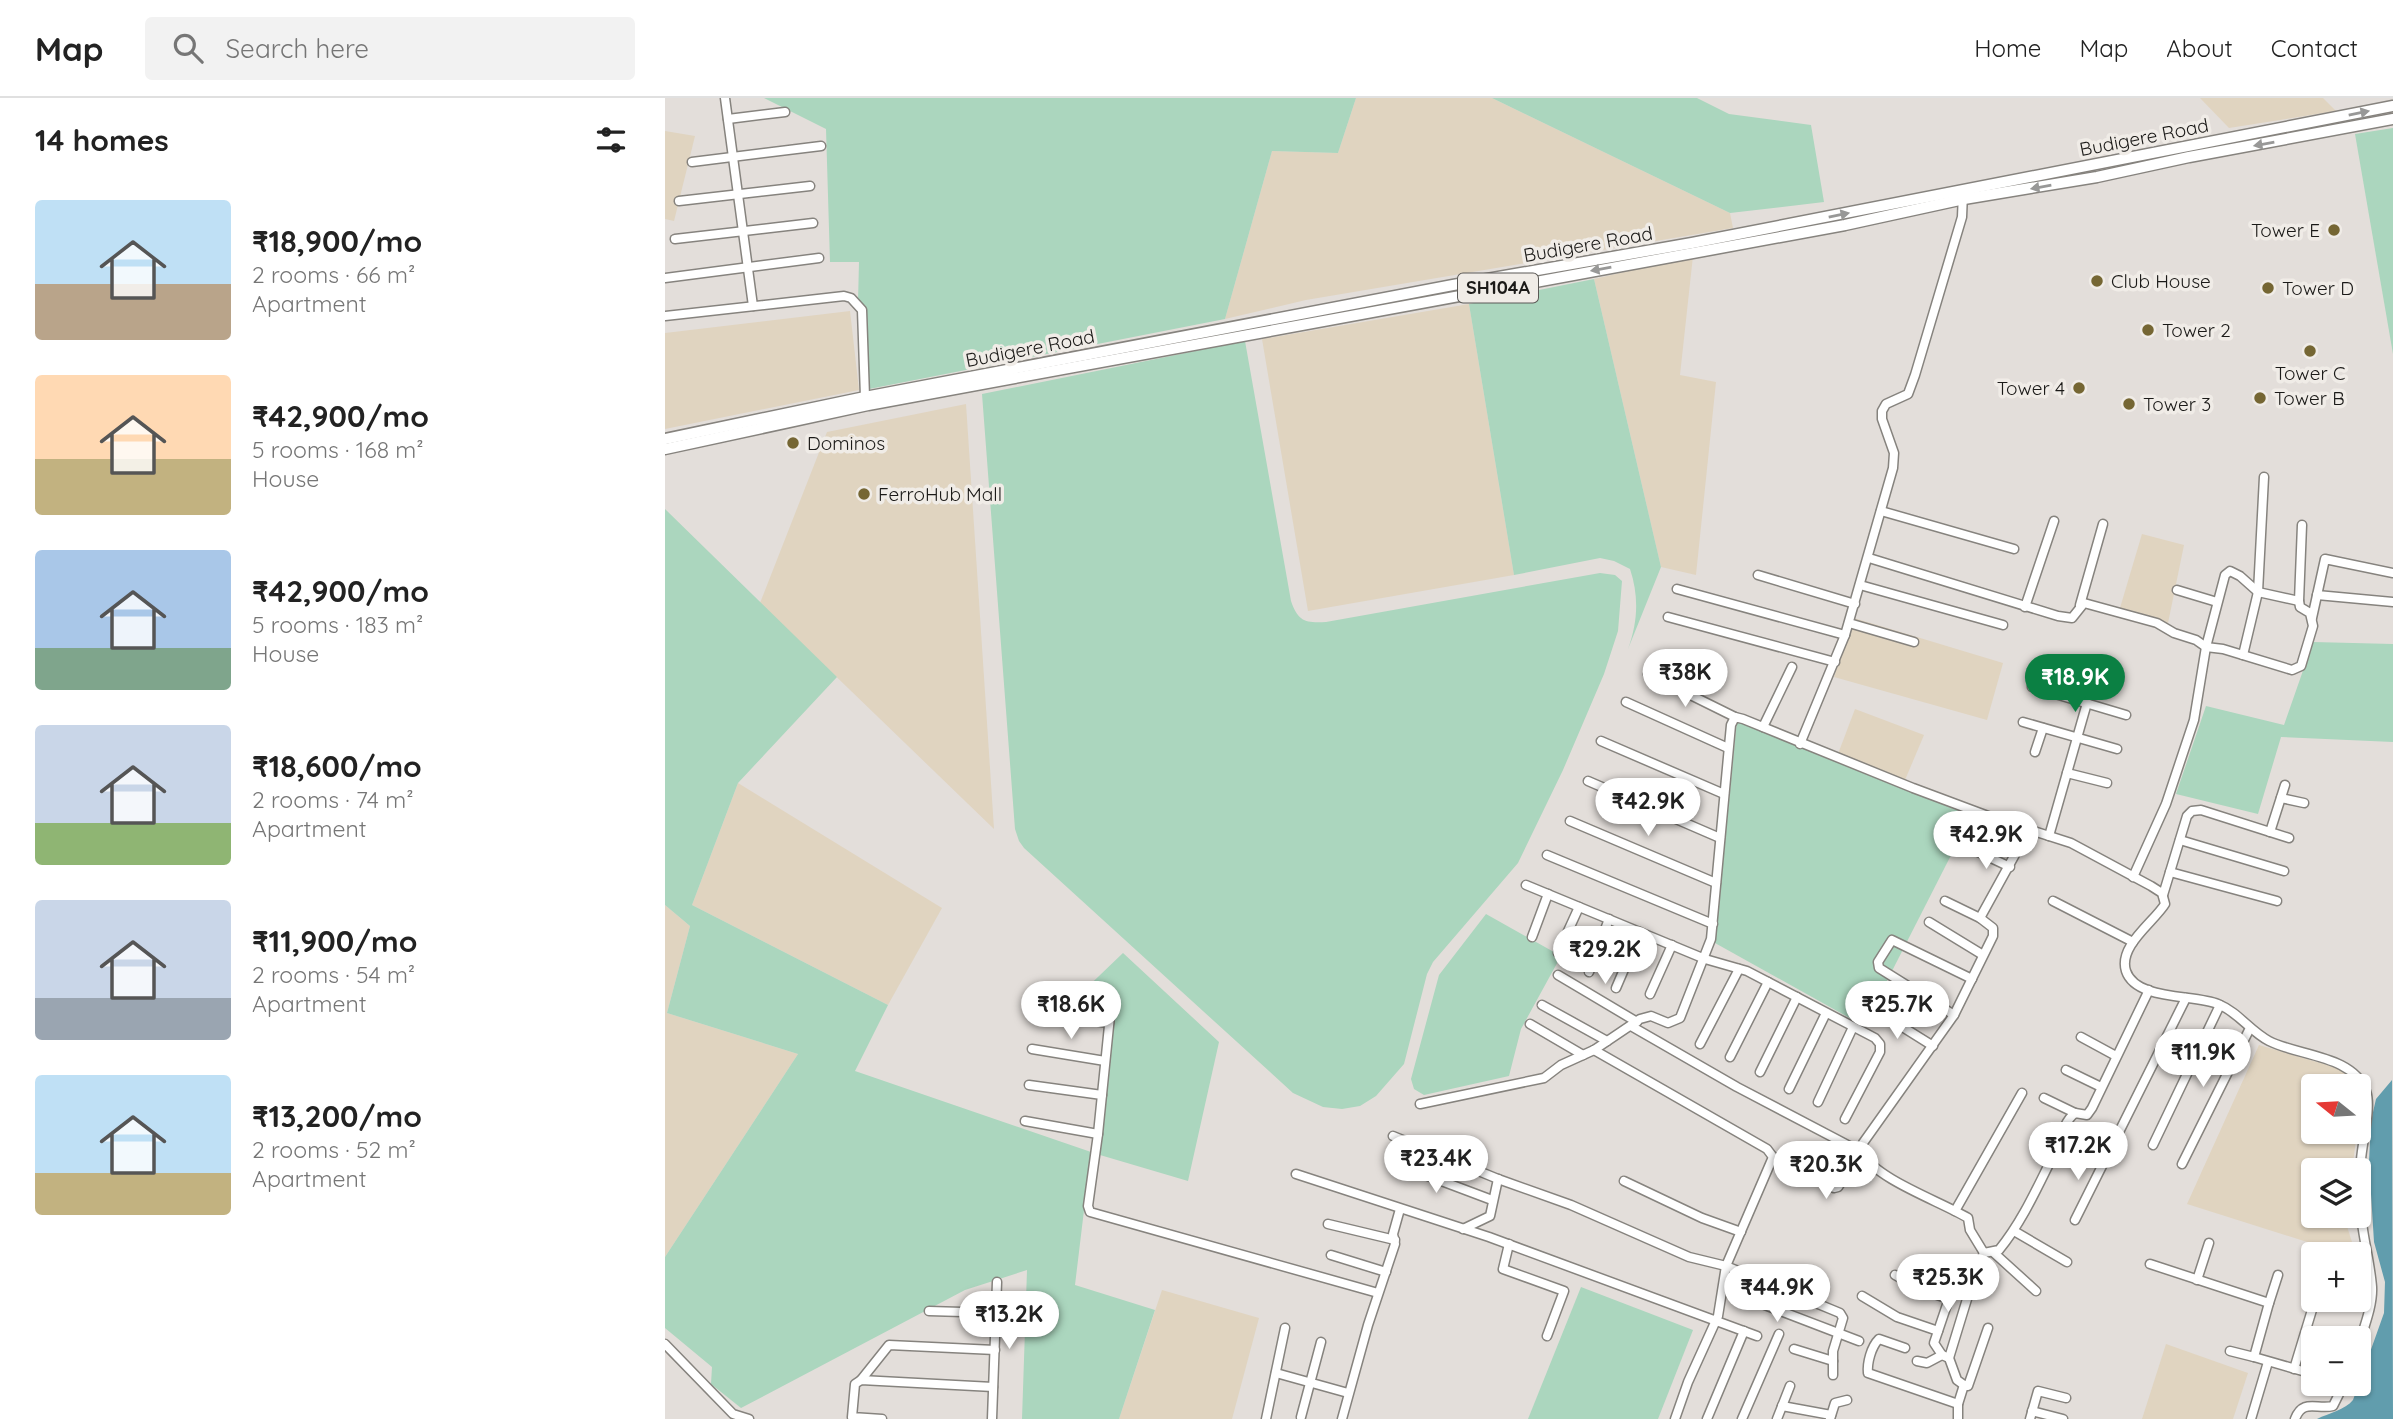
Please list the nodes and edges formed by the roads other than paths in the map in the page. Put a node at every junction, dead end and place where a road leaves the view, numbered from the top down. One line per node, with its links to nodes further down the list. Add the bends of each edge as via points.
1 (725, 98): 4 (street)
2 (2393, 106): 11 (main road, Budigere Road / SH104A, one-way to 2)
3 (785, 112): 4 (street)
4 (728, 119): 7 (street)
5 (2393, 119): 11 (main road, Budigere Road / SH104A, one-way to 11, via 2097,177)
6 (821, 146): 7 (street)
7 (733, 157): 8 (street); 10 (street)
8 (692, 162)
9 (810, 186): 10 (street)
10 (738, 194): 12 (street); 14 (street)
11 (1963, 195): 21 (main road, Budigere Road / SH104A, one-way to 11); 23 (main road, Budigere Road / SH104A, one-way to 23, via 1845,225 868,405); 25 (street, via 1962,217 1912,385 1908,394 1886,404 1882,411 1895,453)
12 (679, 201)
13 (813, 223): 14 (street)
14 (743, 231): 15 (street); 17 (street)
15 (675, 239)
16 (819, 258): 17 (street)
17 (748, 268): 18 (street); 19 (street)
18 (665, 278)
19 (753, 306): 20 (street); 21 (street, via 851,298 862,310)
20 (665, 316)
21 (865, 397): 22 (main road, Budigere Road / SH104A)
22 (665, 439)
23 (665, 449)
24 (2264, 477): 36 (street)
25 (1881, 512): 29 (street); 30 (street)
26 (2054, 521): 42 (street)
27 (2103, 524): 43 (street)
28 (2302, 525): 38 (street)
29 (2014, 549)
30 (1868, 558): 33 (street); 42 (street)
31 (2393, 573): 37 (street, via 2325,559)
32 (1758, 575): 41 (street)
33 (1860, 585): 41 (street); 47 (street)
34 (1677, 589): 48 (street)
35 (2177, 590): 39 (street)
36 (2258, 592): 38 (street); 39 (street, via 2230,571); 51 (street)
37 (2317, 595): 40 (street); 45 (street)
38 (2299, 601): 45 (street)
39 (2217, 602): 50 (street)
40 (2393, 602)
41 (1855, 604): 46 (street)
42 (2025, 607): 43 (street, via 2069,618)
43 (2079, 609): 50 (street, via 2084,603 2097,605 2157,623)
44 (1668, 617): 52 (street)
45 (2312, 619): 51 (street, via 2298,668)
46 (1849, 623): 48 (street); 49 (street)
47 (2003, 625)
48 (1845, 635): 52 (street)
49 (1914, 642)
50 (2206, 647): 51 (street); 88 (street, via 2190,734 2166,804)
51 (2243, 655)
52 (1835, 662): 65 (street)
53 (1792, 667): 61 (street)
54 (1648, 674): 59 (street)
55 (2032, 687): 57 (street)
56 (1626, 702): 66 (street)
57 (2087, 703): 58 (street); 63 (street)
58 (2126, 715)
59 (1735, 717): 61 (street); 66 (street)
60 (2023, 722): 62 (street)
61 (1763, 727): 65 (street)
62 (2043, 728): 63 (street); 68 (street)
63 (2077, 738): 67 (street); 69 (street)
64 (1601, 741): 73 (street)
65 (1800, 744): 77 (street)
66 (1728, 748): 73 (street)
67 (2117, 749)
68 (2035, 752)
69 (2067, 773): 71 (street); 79 (street)
70 (1588, 781): 80 (street)
71 (2107, 783)
72 (2285, 785): 74 (street)
73 (1724, 794): 80 (street)
74 (2281, 797): 75 (street); 78 (street)
75 (2304, 803)
76 (1570, 821): 89 (street)
77 (2029, 829): 79 (street); 85 (street)
78 (2270, 832): 81 (street); 82 (street, via 2201,810 2187,816)
79 (2049, 836): 88 (street)
80 (1720, 838): 89 (street)
81 (2289, 838)
82 (2180, 840): 86 (street); 87 (street)
83 (1974, 850): 85 (street)
84 (1547, 855): 100 (street)
85 (2010, 867): 97 (street)
86 (2284, 871)
87 (2170, 872): 92 (street); 95 (street)
88 (2133, 877): 92 (street)
89 (1716, 883): 100 (street)
90 (1526, 885): 91 (street)
91 (1548, 894): 96 (street); 102 (street)
92 (2163, 895): 103 (street, via 2164,907)
93 (1945, 901): 97 (street)
94 (2053, 901): 103 (street)
95 (2277, 901)
96 (1579, 906): 98 (street); 105 (street)
97 (1980, 918): 106 (street, via 1994,931)
98 (1609, 919): 101 (street); 109 (street)
99 (1929, 922): 106 (street)
100 (1713, 923): 107 (street)
101 (1640, 932): 104 (street); 113 (street)
102 (1532, 937)
103 (2133, 942): 114 (street, via 2127,972 2136,984)
104 (1672, 945): 107 (street); 115 (street)
105 (1558, 953)
106 (1983, 955): 111 (street)
107 (1705, 959): 108 (street); 125 (street, via 1680,1018 1668,1023 1651,1016)
108 (1739, 969): 112 (street); 130 (street)
109 (1589, 972)
110 (1558, 975): 125 (street)
111 (1972, 979): 123 (street); 123 (street, via 1892,940 1878,961 1879,968)
112 (1768, 982): 116 (street); 136 (street)
113 (1616, 988)
114 (2149, 990): 117 (street); 135 (street)
115 (1650, 994)
116 (1797, 997): 121 (street); 139 (street)
117 (2186, 998): 119 (street); 164 (street)
118 (1542, 1005): 129 (street)
119 (2220, 1005): 127 (street); 153 (street)
120 (1877, 1011): 131 (street)
121 (1826, 1013): 126 (street); 142 (street)
122 (1037, 1014): 137 (street, via 1109,1019)
123 (1954, 1015): 131 (street)
124 (1530, 1024): 134 (street)
125 (1634, 1024): 129 (street); 154 (street, via 1737,1087)
126 (1853, 1027): 146 (street); 149 (street, via 1875,1038 1880,1052)
127 (2251, 1028): 157 (street); 193 (street, via 2270,1042 2347,1069 2366,1091 2360,1190 2372,1286)
128 (2081, 1037): 135 (street)
129 (1607, 1041): 133 (street)
130 (1700, 1044)
131 (1933, 1046): 154 (street)
132 (1032, 1049): 137 (street)
133 (1594, 1050): 134 (street); 155 (street, via 1767,1149)
134 (1583, 1055): 147 (street, via 1532,1082)
135 (2116, 1056): 141 (street)
136 (1730, 1057)
137 (1105, 1061): 144 (street)
138 (2066, 1070): 141 (street)
139 (1760, 1072)
140 (1029, 1085): 144 (street)
141 (2101, 1087): 148 (street, via 2087,1115)
142 (1789, 1088)
143 (2022, 1093): 163 (street)
144 (1102, 1095): 151 (street)
145 (2044, 1098): 148 (street)
146 (1818, 1102)
147 (1420, 1104)
148 (2075, 1113): 167 (street)
149 (1845, 1119)
150 (1025, 1121): 151 (street)
151 (1098, 1134): 185 (street, via 1090,1212)
152 (1393, 1136): 159 (street)
153 (2153, 1145)
154 (1861, 1152): 155 (street, via 1834,1188); 163 (street, via 1865,1160 1904,1186)
155 (1773, 1157): 168 (street)
156 (1391, 1162): 161 (street)
157 (2182, 1164)
158 (1296, 1174): 162 (street)
159 (1498, 1179): 161 (street); 176 (street, via 1571,1205 1689,1257)
160 (1624, 1181): 168 (street)
161 (1492, 1200): 166 (street, via 1490,1216)
162 (1400, 1209): 166 (street); 169 (street)
163 (1955, 1211): 172 (street, via 1968,1218 1970,1230)
164 (2075, 1220)
165 (1328, 1224): 169 (street)
166 (1463, 1229): 171 (street)
167 (2014, 1230): 172 (street, via 1999,1250); 174 (street)
168 (1741, 1232): 176 (street)
169 (1395, 1240): 177 (street)
170 (2210, 1243): 181 (street)
171 (1509, 1244): 192 (street); 200 (street, via 1503,1269 1564,1291)
172 (1988, 1253): 180 (street); 184 (street)
173 (1331, 1255): 177 (street)
174 (2067, 1262)
175 (2150, 1264): 181 (street)
176 (1726, 1266): 183 (street); 198 (street, via 1840,1313)
177 (1386, 1272): 185 (street)
178 (1895, 1275): 187 (street)
179 (2278, 1275): 188 (street)
180 (1973, 1280): 187 (street, via 1957,1276); 209 (street)
181 (2197, 1280): 188 (street)
182 (997, 1282): 190 (street)
183 (1723, 1289): 192 (street); 198 (street)
184 (2036, 1291)
185 (1378, 1293): 223 (street)
186 (1862, 1296): 197 (street, via 1897,1317)
187 (1949, 1299): 197 (street)
188 (2269, 1303): 210 (street)
189 (929, 1311): 190 (street)
190 (996, 1312): 207 (street)
191 (2311, 1312): 214 (street)
192 (1716, 1320): 196 (street); 237 (street)
193 (2363, 1326)
194 (1285, 1328): 216 (street)
195 (1987, 1328): 220 (street, via 1968,1386)
196 (1744, 1331): 201 (street); 238 (street)
197 (1938, 1331): 209 (street, via 1934,1343)
198 (1838, 1333): 202 (street); 211 (street)
199 (1779, 1334): 239 (street)
200 (1547, 1336)
201 (1757, 1336)
202 (1859, 1341)
203 (1321, 1342): 219 (street)
204 (665, 1344): 232 (street, via 733,1414)
205 (1905, 1348): 227 (street, via 1879,1339 1868,1373)
206 (1794, 1349): 211 (street)
207 (995, 1350): 218 (street, via 890,1345); 222 (street)
208 (2230, 1351): 210 (street)
209 (1945, 1357): 212 (street); 220 (street)
210 (2254, 1357): 213 (street)
211 (1833, 1361): 217 (street)
212 (1917, 1361)
213 (2269, 1362): 214 (street); 243 (street)
214 (2294, 1369): 215 (street)
215 (2301, 1371)
216 (1276, 1373): 219 (street); 235 (street)
217 (1833, 1375)
218 (861, 1380): 222 (street); 233 (street, via 855,1384 852,1417)
219 (1310, 1382): 223 (street); 231 (street)
220 (1964, 1385): 227 (street)
221 (1790, 1386): 228 (street)
222 (993, 1387): 234 (street)
223 (1348, 1393): 236 (street)
224 (2338, 1396): 244 (street, via 2333,1406 2305,1406)
225 (2066, 1398): 229 (street, via 2038,1391)
226 (1847, 1401): 230 (street, via 1835,1403)
227 (1958, 1404): 241 (street)
228 (1782, 1406): 230 (street); 240 (street)
229 (2031, 1415): 242 (street)
230 (1830, 1417)
231 (1301, 1418)
232 (749, 1419)
233 (882, 1419)
234 (992, 1419)
235 (1266, 1419)
236 (1342, 1419)
237 (1675, 1419)
238 (1707, 1419)
239 (1742, 1419)
240 (1777, 1419)
241 (1958, 1419)
242 (2063, 1419)
243 (2251, 1419)
244 (2295, 1419)

